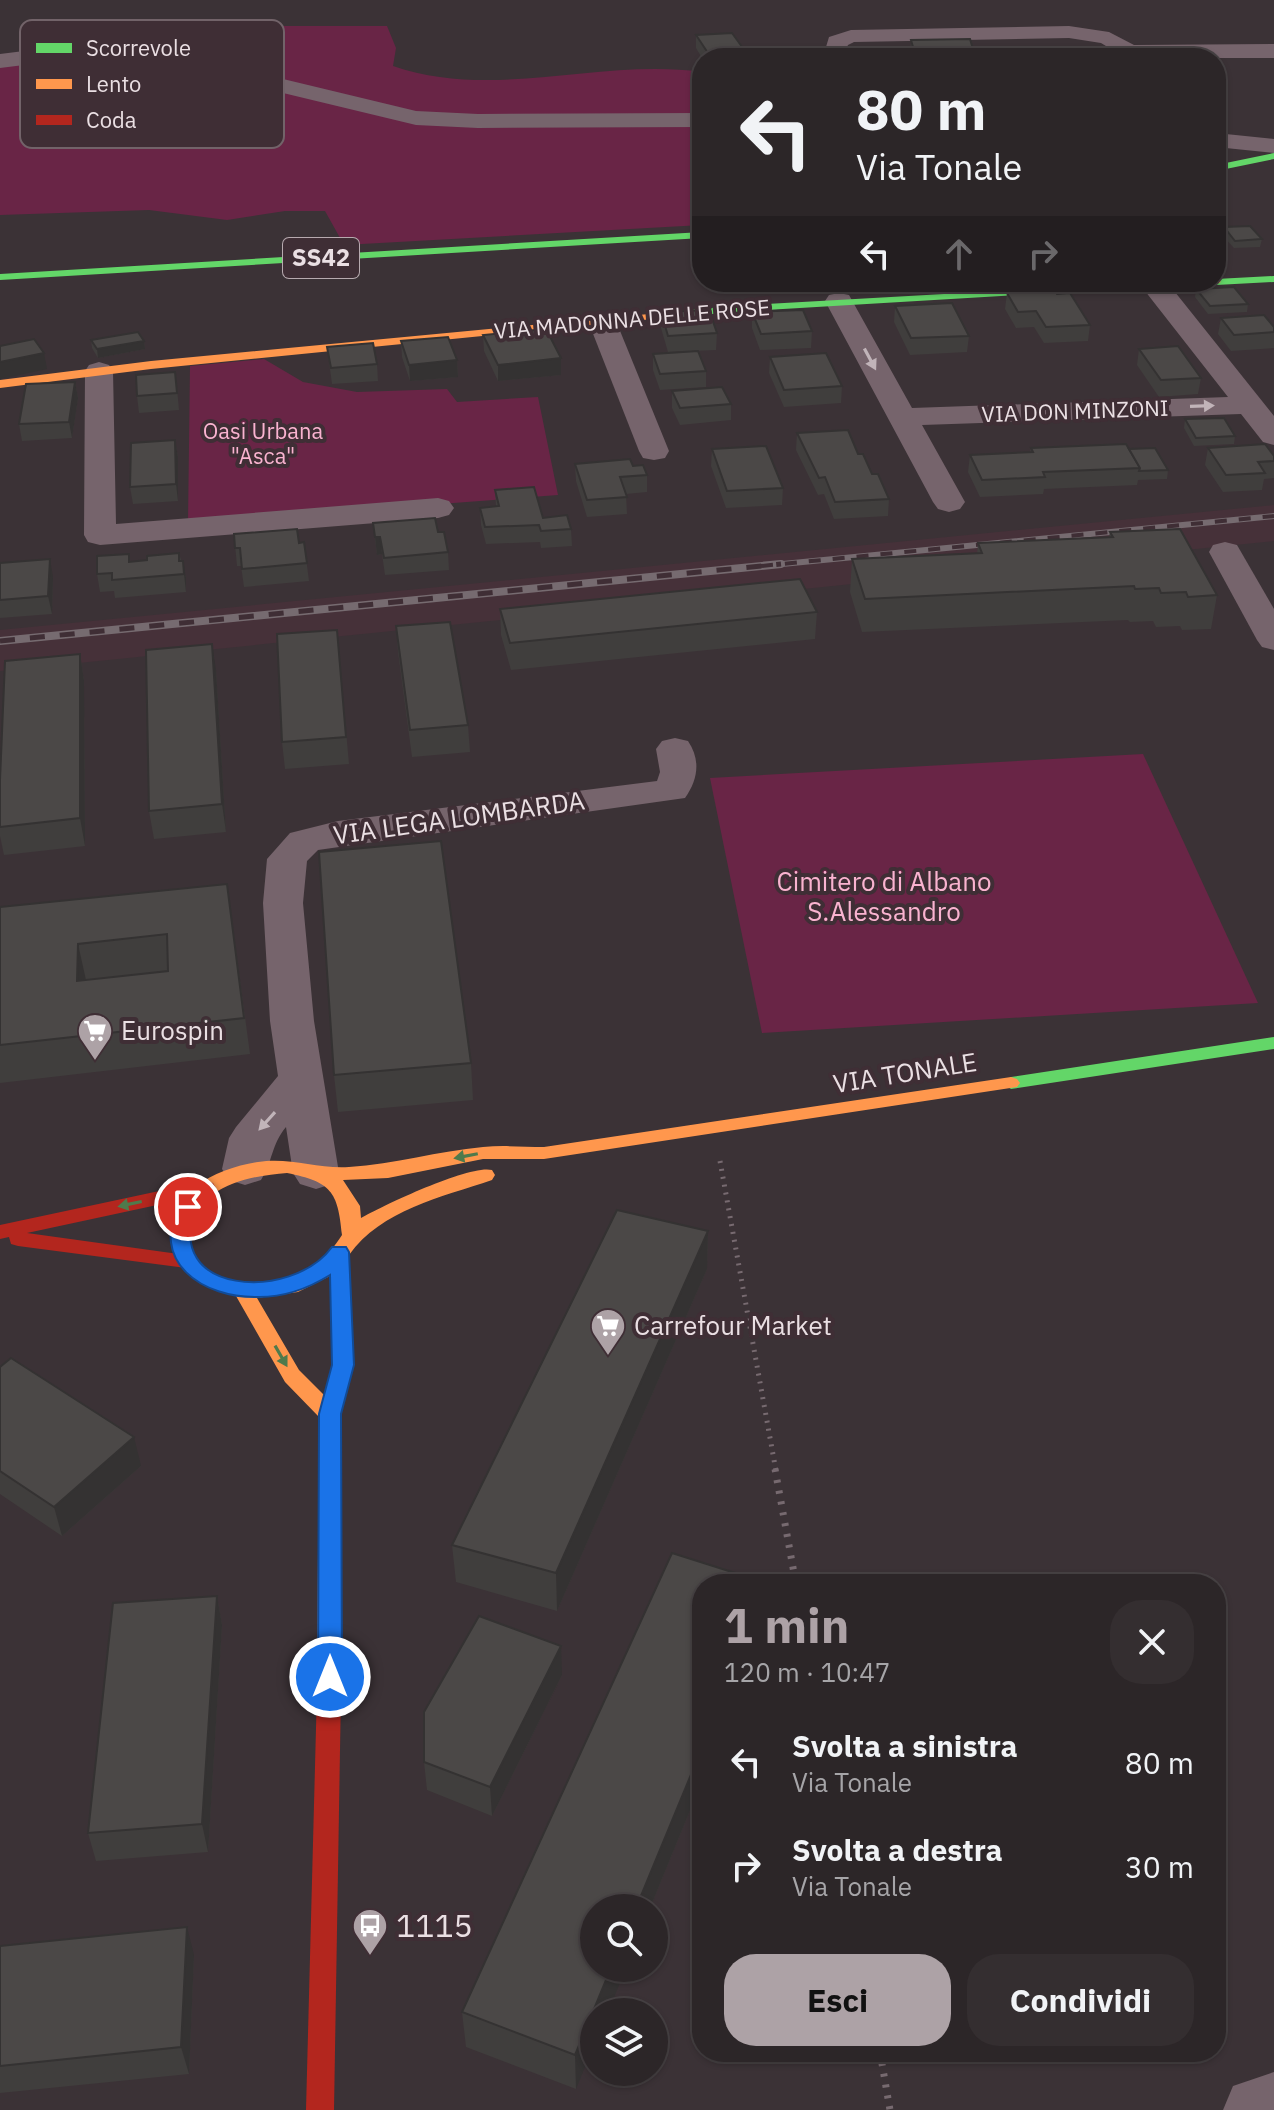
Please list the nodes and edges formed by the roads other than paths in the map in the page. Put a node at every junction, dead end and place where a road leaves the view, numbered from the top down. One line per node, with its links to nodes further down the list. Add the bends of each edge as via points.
1 (7, 36): 6 (street)
2 (837, 48): 3 (street, via 837,42 851,36 1054,32 1096,34)
3 (1125, 48)
4 (1226, 51): 5 (street)
5 (1274, 51)
6 (10, 59)
7 (284, 86): 10 (street, via 416,118)
8 (681, 98): 10 (street, via 643,108)
9 (692, 120): 10 (street)
10 (532, 121)
11 (1226, 142): 12 (street)
12 (1273, 149): 13 (main road)
13 (1226, 165)
14 (692, 236): 15 (main road, SS42)
15 (0, 277)
16 (1274, 279): 17 (main road, VIA MADONNA DELLE ROSE)
17 (1226, 281)
18 (1017, 292): 20 (main road, VIA MADONNA DELLE ROSE)
19 (1160, 292): 24 (street)
20 (839, 301): 21 (main road, VIA MADONNA DELLE ROSE); 25 (street, one-way to 25)
21 (602, 321): 22 (main road, VIA MADONNA DELLE ROSE); 27 (street)
22 (99, 371): 23 (main road, VIA MADONNA DELLE ROSE); 29 (street, via 100,535)
23 (0, 384)
24 (1249, 405): 25 (street, VIA DON MINZONI, one-way to 24); 26 (street)
25 (901, 417): 28 (street)
26 (1274, 436)
27 (654, 451)
28 (949, 502)
29 (438, 508)
30 (1225, 552): 31 (street)
31 (1274, 640)
32 (675, 749): 34 (street, VIA LEGA LOMBARDA, via 679,772 672,790 304,841 287,859 283,903)
33 (1274, 1043): 35 (main road, VIA TONALE)
34 (301, 1078): 36 (street, VIA LEGA LOMBARDA); 37 (street, one-way to 37)
35 (544, 1153): 36 (main road, VIA TONALE, one-way to 36, via 483,1153 388,1171); 39 (main road, VIA TONALE, via 403,1203)
36 (320, 1174): 37 (main road, VIA TONALE, via 275,1165); 39 (main road, via 336,1183 350,1201)
37 (226, 1179): 38 (main road, VIA TONALE, one-way to 38); 41 (main road, via 188,1207 179,1226)
38 (0, 1235): 41 (main road, VIA TONALE)
39 (352, 1235): 40 (main road, VIA TONALE)
40 (339, 1252): 42 (main road, VIA TONALE, via 310,1278 280,1288); 43 (main road, via 343,1365)
41 (186, 1261): 42 (main road, VIA TONALE, via 204,1277)
42 (242, 1289): 43 (main road, one-way to 43, via 292,1376)
43 (330, 1414): 45 (main road)
44 (1274, 2106): 46 (street)
45 (320, 2110)
46 (1257, 2110)

